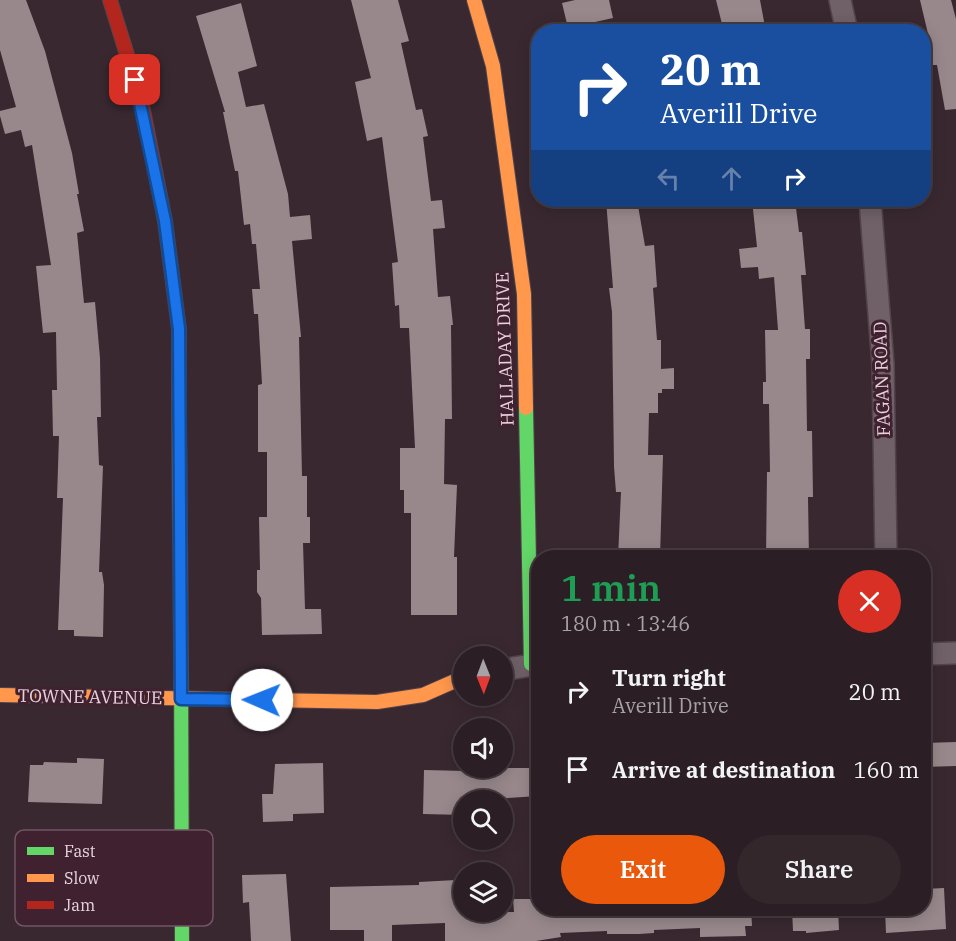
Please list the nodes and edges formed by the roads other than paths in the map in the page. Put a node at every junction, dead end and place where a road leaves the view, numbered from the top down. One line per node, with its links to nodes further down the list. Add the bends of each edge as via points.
1 (110, 0): 14 (street, via 141,100 165,221 179,329)
2 (474, 0): 6 (street, HALLADAY DRIVE, via 493,66 524,294)
3 (840, 0): 4 (street)
4 (845, 24)
5 (871, 207): 7 (street, FAGAN ROAD, via 883,364)
6 (532, 550)
7 (886, 550)
8 (956, 653): 9 (street)
9 (931, 654)
10 (531, 665): 11 (street)
11 (513, 668)
12 (453, 682): 14 (street, TOWNE AVENUE, via 423,695 377,702)
13 (0, 695): 14 (street, TOWNE AVENUE)
14 (181, 699): 15 (street)
15 (182, 830)
16 (182, 926): 17 (street)
17 (182, 941)

